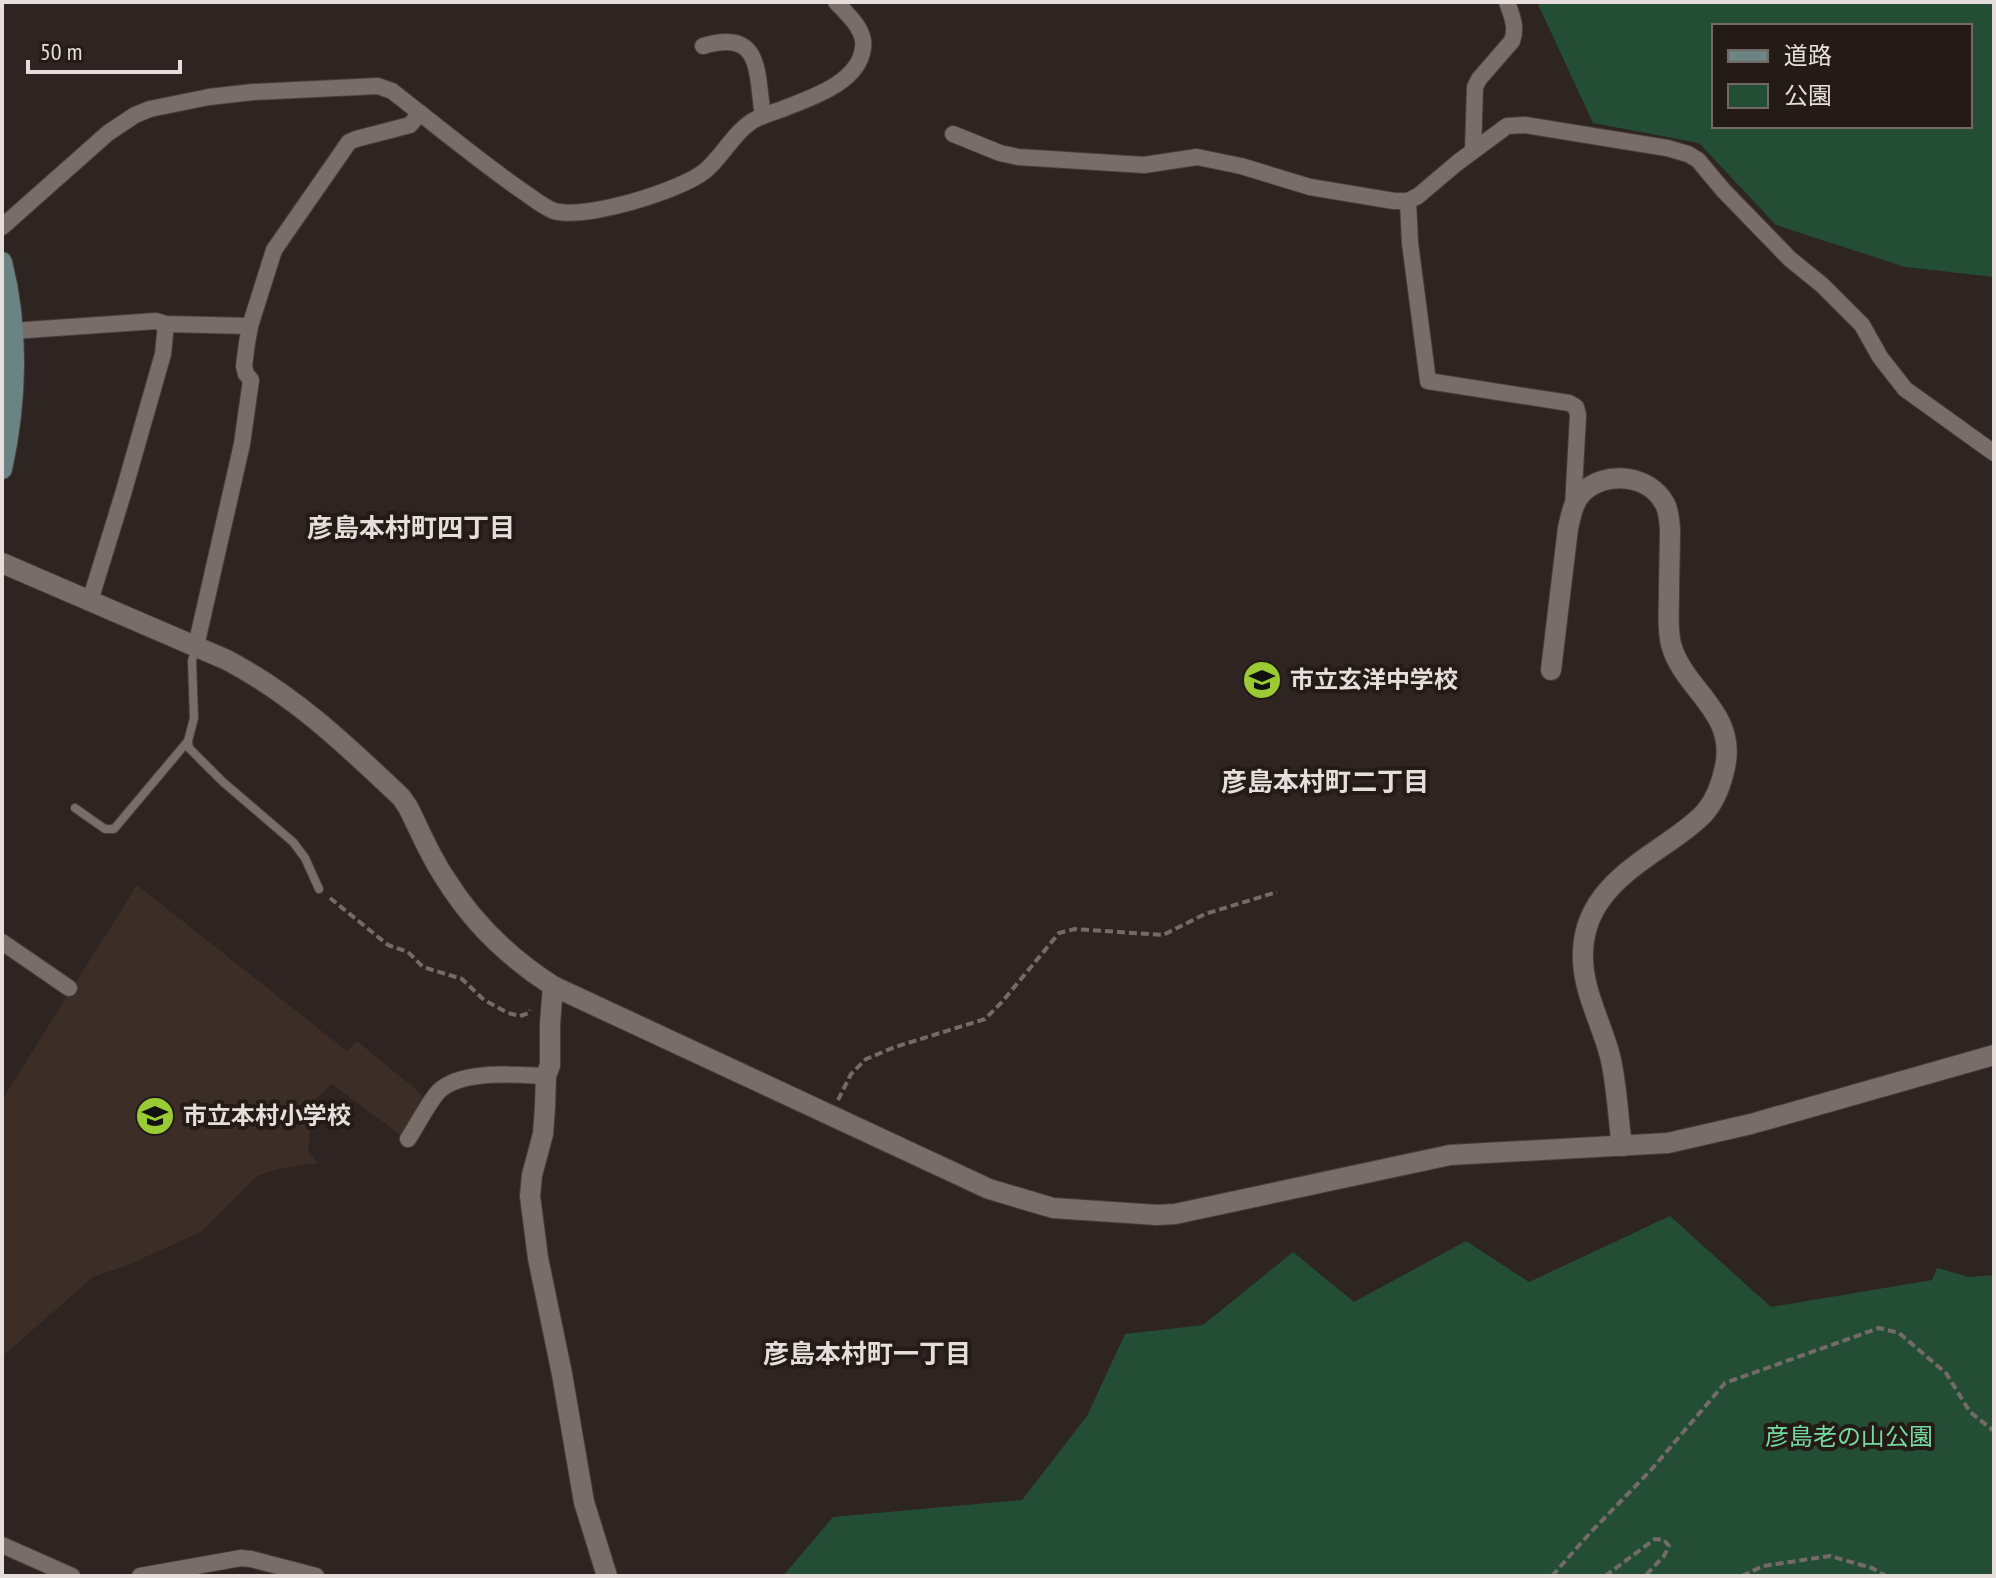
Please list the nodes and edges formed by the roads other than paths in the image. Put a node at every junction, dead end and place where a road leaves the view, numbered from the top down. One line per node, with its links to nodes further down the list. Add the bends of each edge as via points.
1 (836, 2): 5 (street, via 863,35 864,46 852,71 838,84)
2 (1507, 2): 7 (street, via 1515,34 1475,87)
3 (703, 46): 5 (street, via 727,41 746,46 754,55)
4 (420, 113): 5 (street, via 538,202 565,212 651,196 698,176); 9 (street, via 378,86 253,92 150,109 108,133); 12 (street, via 410,125 349,142 274,250)
5 (763, 116)
6 (953, 134): 8 (street, via 1018,157 1144,165 1197,157 1310,187)
7 (1473, 151): 8 (street); 14 (street, via 1507,126 1525,125 1688,154 1862,325 1905,389)
8 (1408, 201): 16 (street, via 1428,381 1576,407)
9 (2, 227)
10 (2, 262): 13 (main road)
11 (166, 324): 12 (street); 13 (street); 18 (street, via 163,354)
12 (250, 326): 19 (street, via 244,366 251,380 242,444)
13 (12, 331): 15 (main road, via 10,430)
14 (1994, 453)
15 (2, 469)
16 (1573, 509): 20 (street); 30 (street, via 1594,485 1621,476 1648,486 1664,502 1670,529 1671,645 1719,719 1728,747 1719,789 1707,810 1618,878 1587,928 1584,974 1610,1058)
17 (2, 563): 18 (street)
18 (90, 601): 19 (street)
19 (196, 646): 21 (lane, via 194,718); 25 (street, via 253,674 310,713 390,786 408,807 456,896 510,955)
20 (1551, 670)
21 (188, 741): 22 (lane, via 114,829 105,829); 23 (lane, via 223,782 293,842)
22 (75, 808)
23 (319, 889)
24 (2, 942): 26 (street)
25 (553, 986): 28 (street); 30 (street, via 989,1189 1053,1208 1157,1215 1450,1155)
26 (69, 988)
27 (1994, 1055): 30 (street, via 1707,1136)
28 (546, 1076): 29 (street, via 472,1077 452,1083 439,1091); 35 (street, via 543,1134 530,1196 584,1502)
29 (408, 1139)
30 (1622, 1146)
31 (2, 1545): 32 (street)
32 (72, 1576)
33 (140, 1576): 34 (street, via 241,1558)
34 (316, 1576)
35 (607, 1576)

